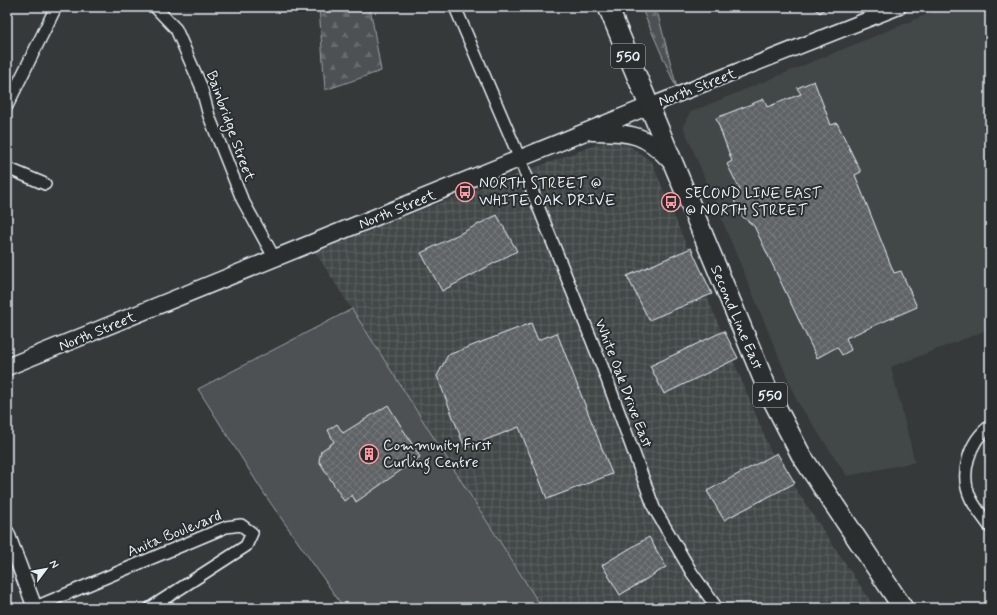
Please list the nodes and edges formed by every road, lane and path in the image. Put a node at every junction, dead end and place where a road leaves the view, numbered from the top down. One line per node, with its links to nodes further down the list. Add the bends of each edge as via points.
1 (56, 7): 6 (street)
2 (155, 7): 13 (street, Bainbridge Street, via 176,29 201,86 209,116 242,199)
3 (455, 7): 9 (street, White Oak Drive East)
4 (608, 7): 7 (highway, Second Line East / 550)
5 (899, 7): 7 (street, North Street)
6 (7, 106)
7 (649, 106): 8 (main road, North Street); 10 (highway, Second Line East / 550)
8 (587, 132): 9 (main road, North Street); 10 (main road, via 627,133 638,136 658,148)
9 (520, 159): 13 (main road, North Street); 20 (street, White Oak Drive East, via 602,366 654,508 692,574)
10 (673, 164): 21 (highway, Second Line East / 550, via 772,400 801,455)
11 (7, 168): 12 (street)
12 (45, 184)
13 (275, 259): 14 (main road, North Street)
14 (7, 367)
15 (990, 426): 16 (street, via 976,442 967,460 966,478 970,498)
16 (990, 527)
17 (7, 533): 18 (street)
18 (34, 608): 19 (street, Anita Boulevard, via 226,527 242,525 252,533 246,546)
19 (150, 608)
20 (717, 608)
21 (903, 608)

